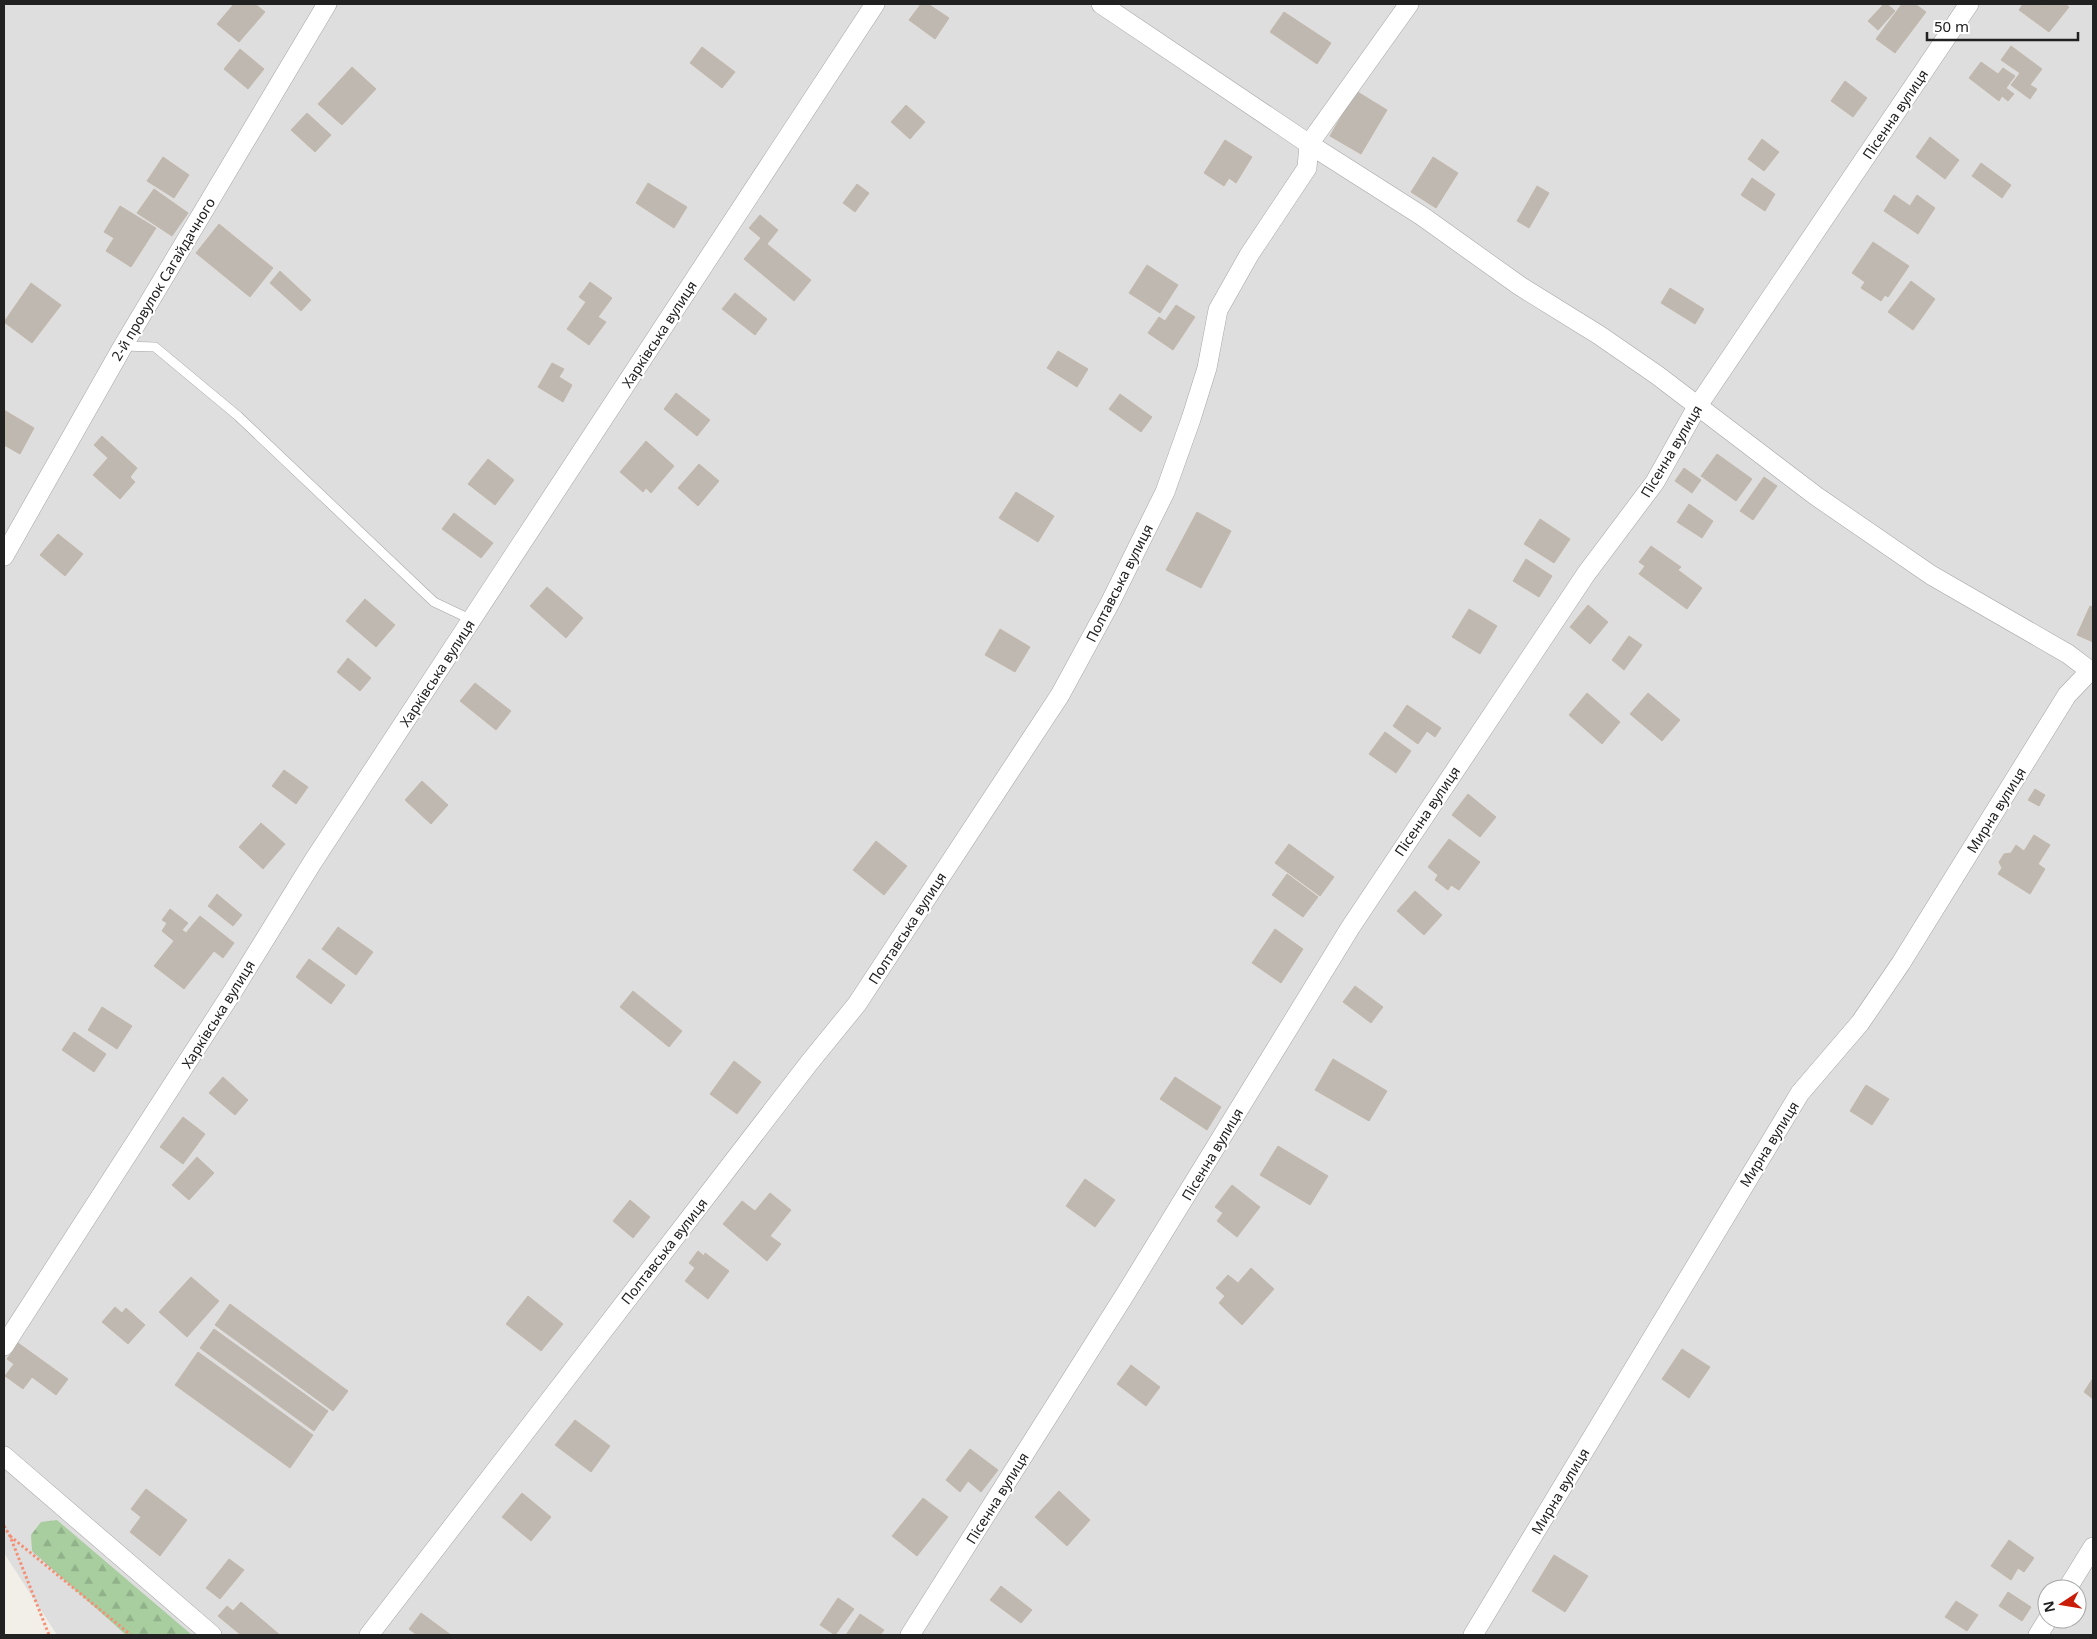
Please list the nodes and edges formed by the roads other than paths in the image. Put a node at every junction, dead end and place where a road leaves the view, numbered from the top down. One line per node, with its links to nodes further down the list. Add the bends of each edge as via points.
1 (327, 4): 7 (street, 2-й провулок Сагайдачного)
2 (875, 4): 10 (street, Харківська вулиця)
3 (1101, 4): 6 (street)
4 (1409, 4): 6 (street)
5 (1969, 4): 8 (street, Пісенна вулиця)
6 (1309, 144): 8 (street, via 1422,216); 17 (street, Полтавська вулиця, via 1307,168 1249,254 1218,310 1206,368 1165,492 1060,695 857,1004)
7 (123, 346): 9 (street, 2-й провулок Сагайдачного); 10 (lane, via 155,347 238,416 434,602)
8 (1698, 407): 11 (street, via 1816,496 1931,575 2068,654); 18 (street, Пісенна вулиця, via 1655,482 1586,574 1350,928 1126,1294)
9 (4, 556)
10 (472, 620): 12 (street, Харківська вулиця, via 312,863)
11 (2092, 672): 19 (street, Мирна вулиця, via 2067,695 1870,1008 1800,1093)
12 (4, 1346)
13 (4, 1456): 16 (street)
14 (2093, 1547): 15 (street)
15 (2073, 1579)
16 (212, 1635)
17 (369, 1635)
18 (910, 1635)
19 (1473, 1635)

